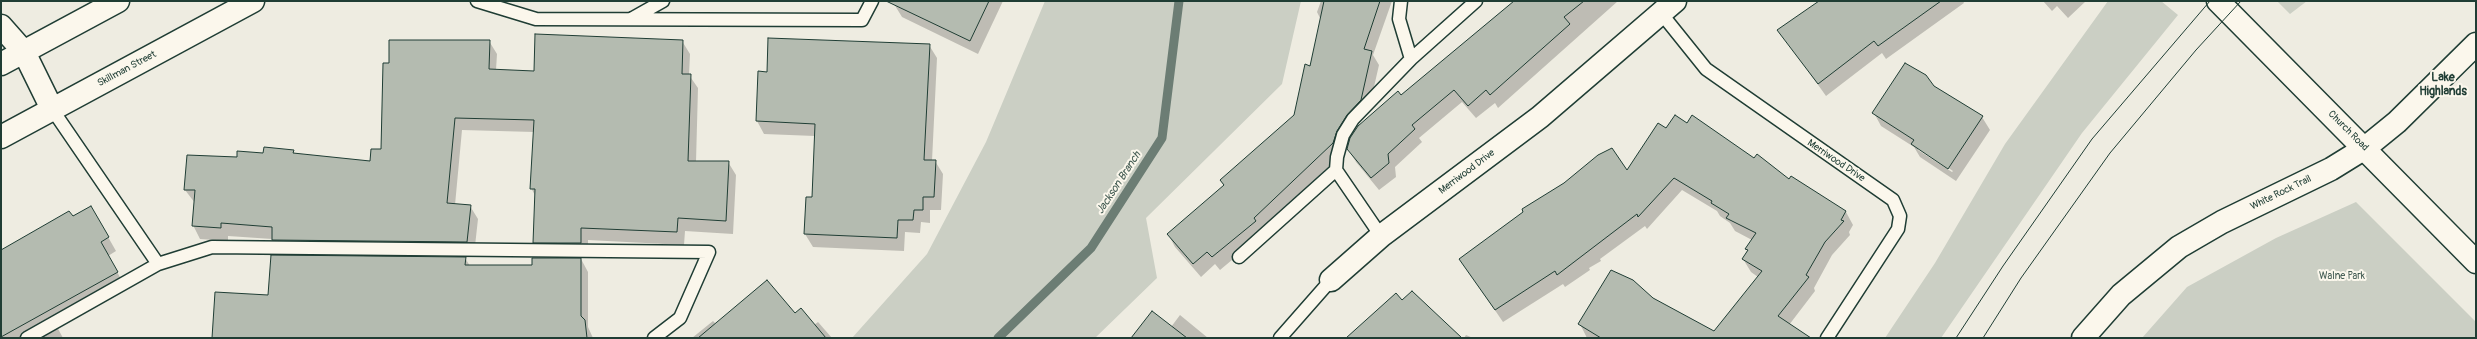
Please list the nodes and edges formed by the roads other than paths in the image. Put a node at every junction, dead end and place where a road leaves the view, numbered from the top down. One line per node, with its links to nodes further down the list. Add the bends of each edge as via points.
1 (118, 1): 13 (street)
2 (253, 1): 16 (street, Skillman Street)
3 (477, 1): 10 (lane, via 536,19)
4 (663, 1): 10 (lane)
5 (872, 1): 10 (lane, via 862,20)
6 (1401, 1): 14 (lane, via 1399,19)
7 (1476, 1): 14 (lane)
8 (2218, 1): 18 (street, Church Road)
9 (1668, 7): 20 (street, Merriwood Drive, via 1540,117); 28 (lane, Merriwood Drive, via 1711,73 1893,200 1900,216 1898,229)
10 (630, 20)
11 (1, 26): 13 (street)
12 (2476, 44): 18 (street, White Rock Trail, via 2397,122)
13 (24, 52): 15 (street); 16 (street)
14 (1411, 60): 19 (lane, via 1353,119 1343,135)
15 (1, 64)
16 (52, 109): 17 (street, Skillman Street); 23 (lane)
17 (1, 137)
18 (2365, 148): 22 (street, Church Road); 29 (street, White Rock Trail, via 2331,169 2222,222 2179,247 2121,295)
19 (1336, 170): 20 (lane); 21 (lane)
20 (1382, 236): 24 (street, Merriwood Drive)
21 (1239, 257)
22 (2476, 262)
23 (158, 264): 25 (lane); 26 (lane, via 212,247 709,252 680,318)
24 (1331, 280): 27 (lane, Merriwood Drive)
25 (27, 338)
26 (654, 338)
27 (1280, 338)
28 (1827, 338)
29 (2083, 338)

